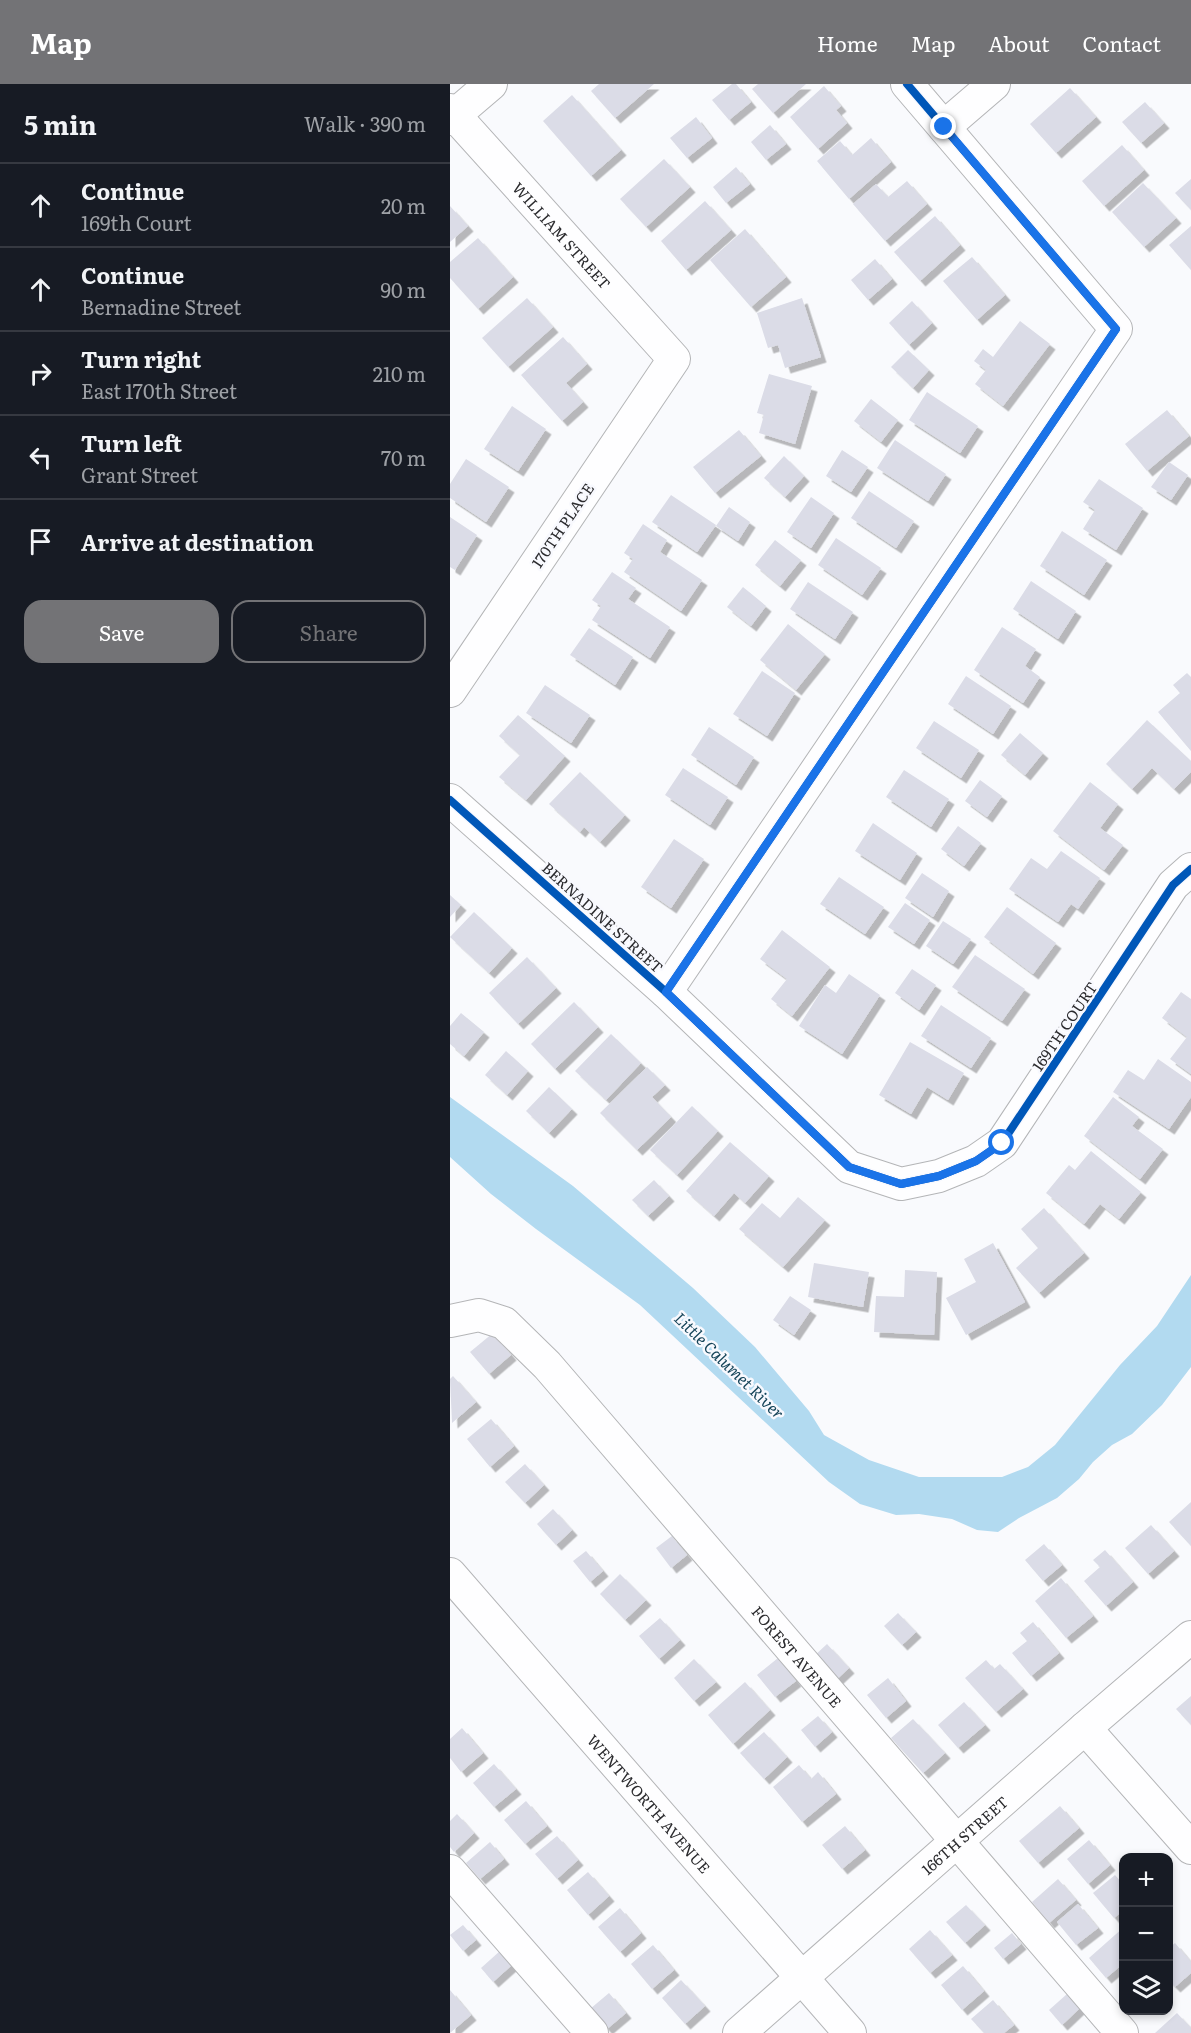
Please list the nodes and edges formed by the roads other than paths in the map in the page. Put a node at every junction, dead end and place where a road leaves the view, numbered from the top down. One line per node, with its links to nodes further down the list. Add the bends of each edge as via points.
1 (491, 84): 4 (street)
2 (907, 84): 5 (street)
3 (994, 84): 5 (street)
4 (452, 115): 6 (street, WILLIAM STREET)
5 (944, 127): 10 (street, via 1116,329)
6 (674, 359): 7 (street, 170TH PLACE)
7 (450, 691)
8 (450, 800): 10 (street, BERNADINE STREET)
9 (1191, 869): 11 (street, 169TH COURT, via 1173,885 1002,1143 976,1161)
10 (666, 992): 11 (street, BERNADINE STREET, via 849,1167 901,1184)
11 (939, 1176)
12 (450, 1321): 16 (street, FOREST AVENUE, via 479,1315 504,1323 547,1365)
13 (450, 1574): 19 (street, WENTWORTH AVENUE)
14 (1191, 1637): 15 (street, 166TH STREET)
15 (1085, 1728): 16 (street, 166TH STREET); 17 (street)
16 (956, 1842): 19 (street, 166TH STREET); 23 (street, FOREST AVENUE)
17 (1191, 1848)
18 (450, 1871): 20 (street)
19 (802, 1978): 21 (street, 166TH STREET); 22 (street, WENTWORTH AVENUE)
20 (592, 2033)
21 (739, 2033)
22 (850, 2033)
23 (1122, 2033)

